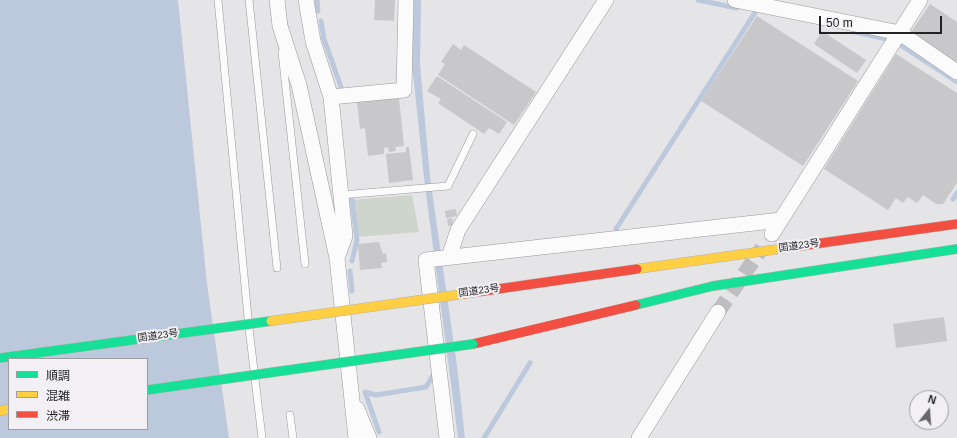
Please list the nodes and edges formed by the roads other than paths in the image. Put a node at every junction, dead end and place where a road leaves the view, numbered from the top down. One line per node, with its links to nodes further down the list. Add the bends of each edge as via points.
1 (218, 0): 28 (lane)
2 (249, 0): 22 (lane)
3 (277, 0): 9 (street)
4 (306, 0): 12 (street, via 312,41)
5 (406, 0): 12 (street, via 404,90)
6 (606, 0): 19 (street, via 458,230)
7 (735, 0): 10 (street)
8 (920, 0): 10 (street)
9 (280, 26): 20 (street, via 299,85); 21 (lane)
10 (900, 33): 11 (street); 15 (street)
11 (957, 72)
12 (331, 97): 14 (street)
13 (473, 134): 14 (lane, via 448,186)
14 (341, 195): 20 (street, via 345,236)
15 (781, 220): 17 (street); 19 (street)
16 (957, 224): 24 (highway, 国道23号, bridge)
17 (772, 234)
18 (957, 248): 25 (highway, bridge, via 713,286 473,344)
19 (447, 257): 32 (street, via 426,260)
20 (337, 258): 26 (street)
21 (306, 264)
22 (277, 268)
23 (718, 312): 33 (street)
24 (0, 358)
25 (148, 390)
26 (352, 396): 30 (street); 31 (street)
27 (290, 416): 29 (lane)
28 (262, 438)
29 (293, 438)
30 (356, 438)
31 (369, 438)
32 (447, 438)
33 (639, 438)

